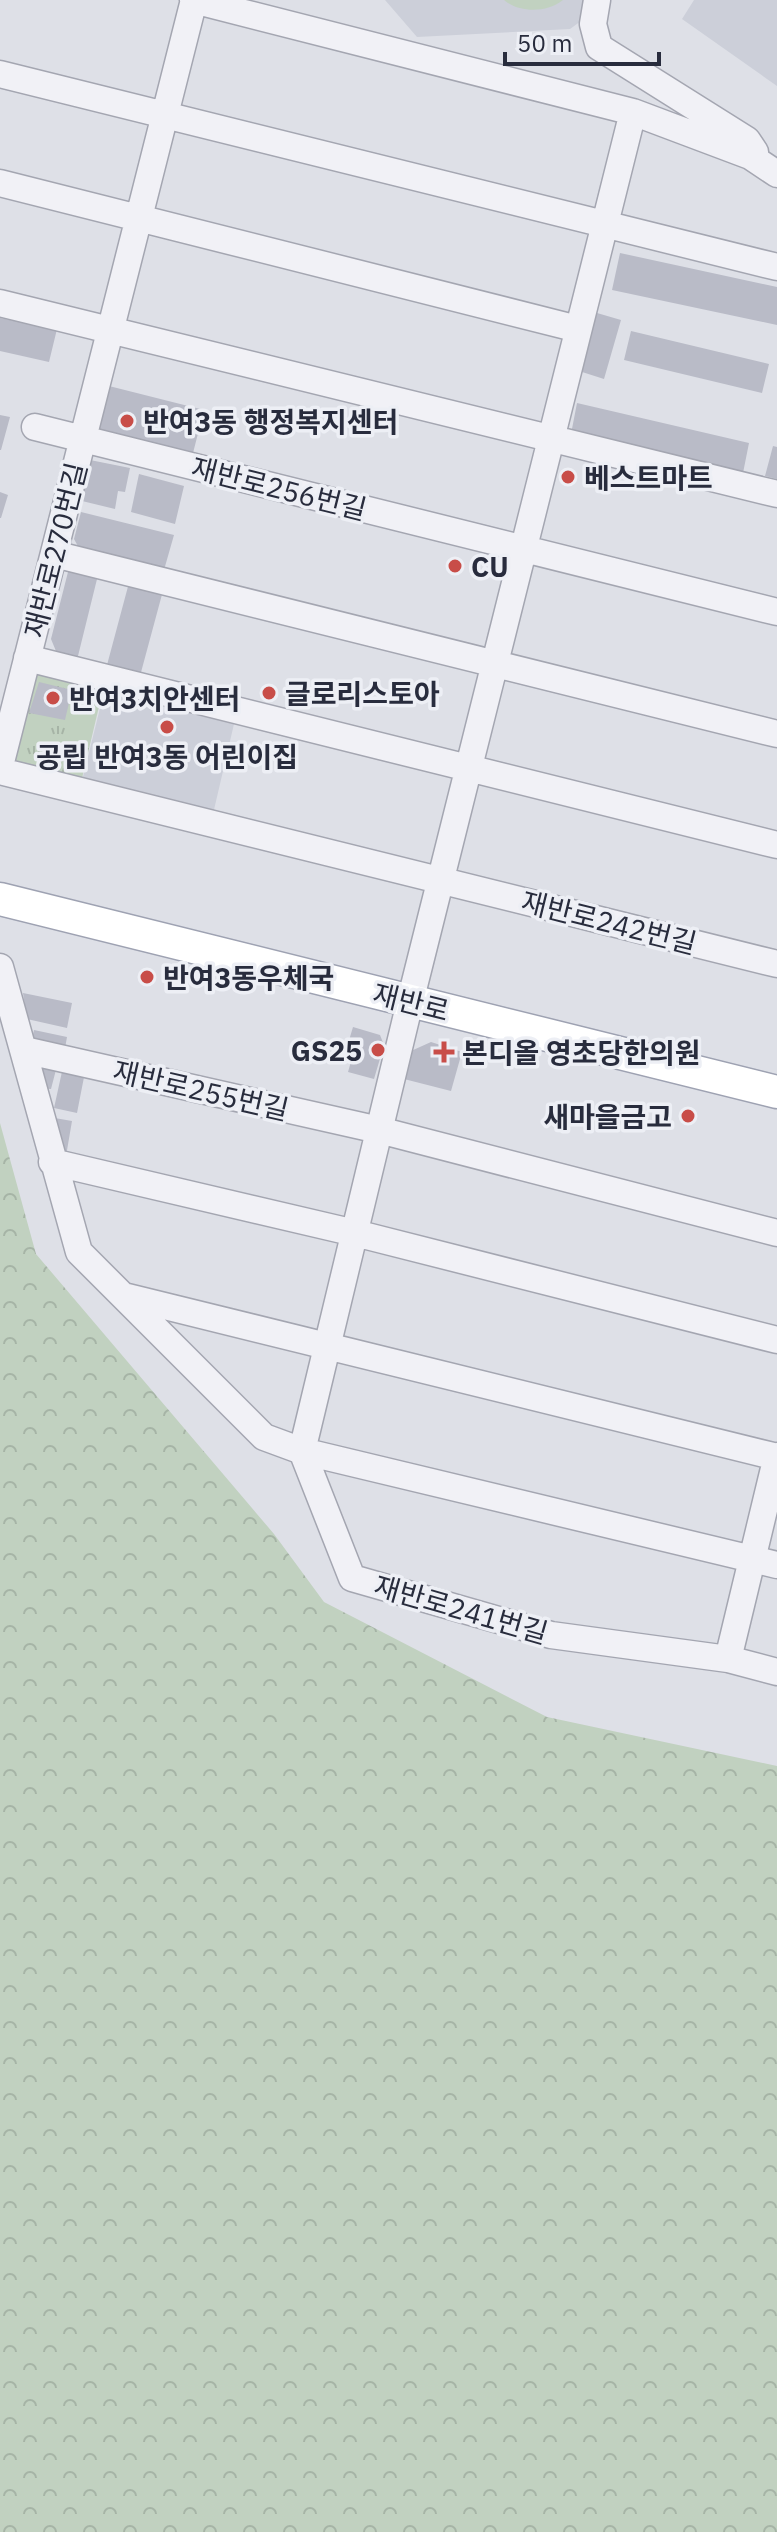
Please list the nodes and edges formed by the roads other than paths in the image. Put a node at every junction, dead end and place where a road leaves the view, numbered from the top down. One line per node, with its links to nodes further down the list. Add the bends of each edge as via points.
1 (193, 0): 4 (street); 5 (street, 재반로270번길)
2 (597, 0): 6 (street, via 593,24 599,47 747,140)
3 (0, 74): 5 (street)
4 (633, 112): 6 (street, via 750,156); 9 (street)
5 (165, 116): 8 (street, 재반로270번길); 9 (street)
6 (770, 170)
7 (0, 183): 8 (street)
8 (138, 219): 12 (street); 13 (street, 재반로270번길)
9 (605, 225): 10 (street); 12 (street)
10 (777, 267)
11 (0, 303): 13 (street)
12 (578, 329): 16 (street)
13 (110, 333): 15 (street, 재반로270번길); 16 (street)
14 (35, 427): 15 (street, 재반로256번길)
15 (83, 439): 18 (street, 재반로256번길); 19 (street, 재반로270번길)
16 (551, 439): 17 (street); 18 (street)
17 (777, 494)
18 (524, 548): 20 (street); 22 (street)
19 (54, 554): 21 (street, 재반로270번길); 22 (street)
20 (777, 612)
21 (27, 658): 24 (street); 25 (street, 재반로270번길)
22 (495, 664): 23 (street); 24 (street)
23 (777, 734)
24 (468, 767): 26 (street); 27 (street)
25 (0, 769): 27 (street)
26 (777, 845)
27 (440, 880): 29 (street, 재반로242번길); 31 (street)
28 (0, 899): 31 (main road, 재반로)
29 (777, 964)
30 (0, 967): 32 (street)
31 (410, 1002): 33 (main road, 재반로); 34 (street)
32 (24, 1050): 34 (street, 재반로255번길); 35 (street)
33 (777, 1092)
34 (379, 1130): 36 (street); 37 (street)
35 (52, 1162): 36 (street); 38 (street, via 79,1252)
36 (355, 1233): 39 (street); 40 (street)
37 (777, 1233)
38 (122, 1296): 40 (street); 41 (street, via 264,1437)
39 (777, 1340)
40 (328, 1345): 41 (street); 42 (street)
41 (302, 1451): 43 (street); 44 (street, 재반로241번길, via 352,1578 551,1635)
42 (777, 1457): 43 (street)
43 (765, 1562): 44 (street)
44 (728, 1659): 45 (street)
45 (777, 1672)

